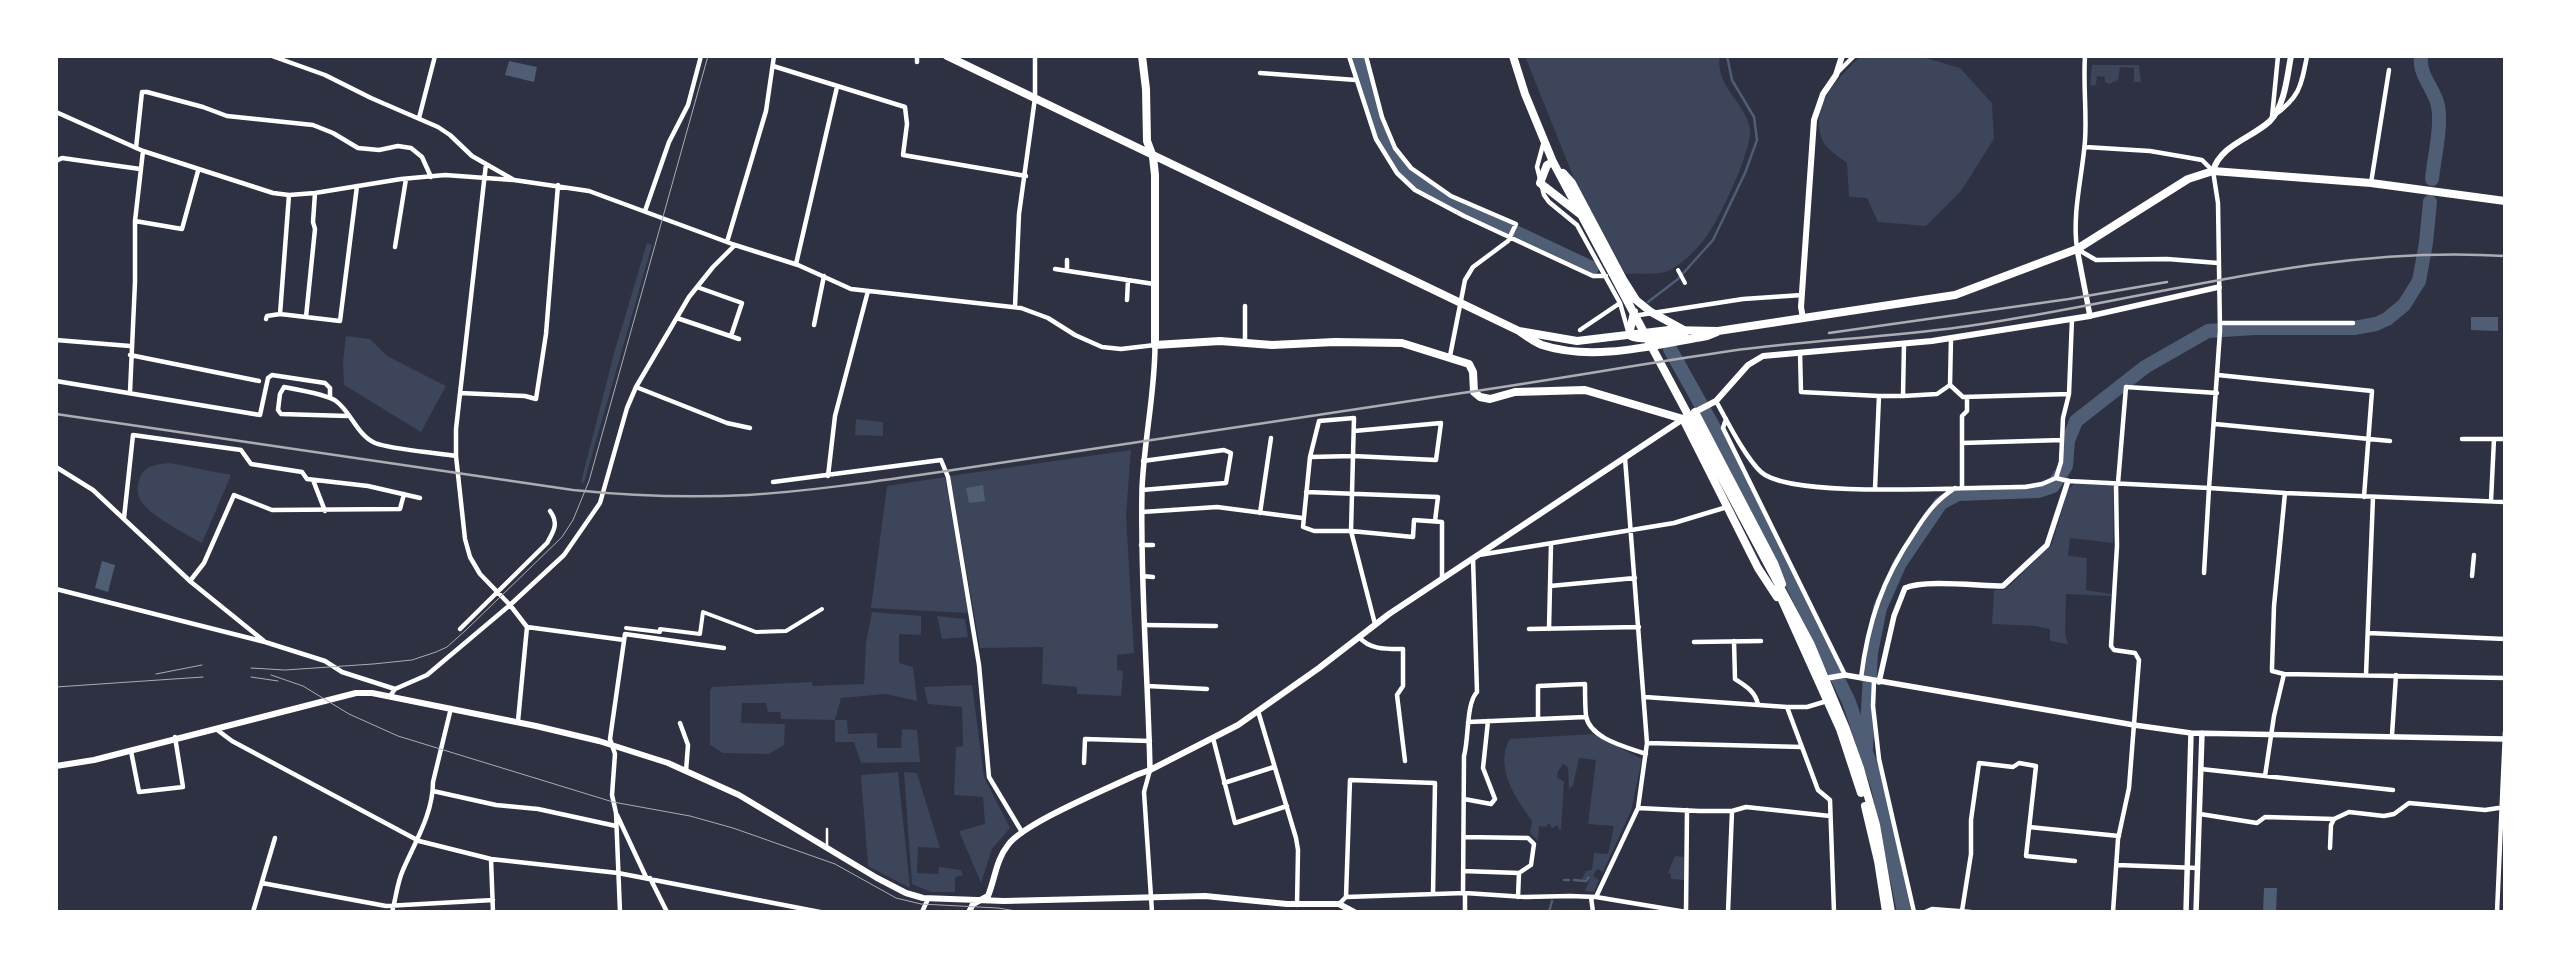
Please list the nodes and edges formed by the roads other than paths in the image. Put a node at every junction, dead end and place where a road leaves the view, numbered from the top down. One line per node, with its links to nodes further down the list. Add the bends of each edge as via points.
1 (272, 56): 26 (street, via 325,75)
2 (436, 56): 26 (street)
3 (700, 56): 50 (street, via 688,105 670,142)
4 (774, 56): 17 (street)
5 (947, 56): 23 (main road)
6 (1035, 56): 23 (street)
7 (1142, 56): 31 (main road, via 1147,142)
8 (1349, 56): 21 (street)
9 (1366, 56): 53 (street, via 1382,117 1395,148 1411,168 1451,196 1516,224)
10 (1513, 56): 27 (main road)
11 (1842, 56): 20 (main road)
12 (1854, 56): 20 (street)
13 (2085, 56): 28 (street)
14 (2278, 56): 25 (street)
15 (2291, 56): 25 (main road, via 2280,106)
16 (2307, 56): 25 (street, via 2297,94 2291,104)
17 (773, 66): 22 (street); 54 (street, via 766,111)
18 (2389, 70): 44 (street)
19 (1260, 73): 21 (street)
20 (1836, 75): 73 (main road, via 1823,94 1814,120)
21 (1356, 80): 53 (street, via 1376,139 1397,173 1415,190)
22 (837, 86): 39 (street, via 905,107 907,124 903,155); 60 (street)
23 (1035, 98): 31 (main road); 39 (street)
24 (56, 112): 29 (street)
25 (2272, 117): 37 (main road, via 2223,155)
26 (419, 118): 34 (street, via 443,130)
27 (1544, 141): 33 (main road); 43 (street, via 1537,167)
28 (2085, 147): 37 (street, via 2186,156 2202,160); 57 (street, via 2077,197)
29 (136, 148): 30 (street); 38 (street, via 142,92 147,92 227,116 313,125 358,148 411,148 422,157)
30 (143, 151): 35 (street); 36 (street)
31 (1152, 156): 68 (main road, via 1155,175); 76 (main road)
32 (56, 161): 35 (street, via 62,158)
33 (1553, 162): 43 (main road, via 1547,165); 51 (main road); 72 (main road, via 1572,183)
34 (486, 164): 41 (street); 42 (street)
35 (140, 169): 52 (street)
36 (198, 171): 48 (street, via 273,194); 52 (street, via 182,229)
37 (2213, 171): 44 (main road); 57 (main road, via 2188,179); 59 (street, via 2217,195)
38 (431, 176): 40 (street); 41 (street)
39 (1026, 176): 78 (street, via 1019,214)
40 (406, 179): 46 (street); 56 (street)
41 (485, 179): 42 (street); 116 (street)
42 (514, 180): 45 (street)
43 (1540, 183): 51 (main road); 65 (street, via 1549,202 1577,225)
44 (2371, 183): 49 (main road)
45 (558, 185): 50 (street, via 589,191); 116 (street, via 546,334 536,399)
46 (357, 186): 47 (street); 83 (street, via 340,321)
47 (315, 193): 48 (street); 83 (street, via 315,229)
48 (289, 195): 80 (street)
49 (2505, 201)
50 (645, 211): 54 (street)
51 (1582, 216): 190 (main road)
52 (135, 221): 105 (street)
53 (1511, 237): 65 (street, via 1593,276); 76 (street, via 1473,267 1465,280)
54 (727, 242): 55 (street)
55 (735, 245): 60 (street); 69 (street)
56 (395, 247)
57 (2077, 249): 59 (street, via 2096,260); 82 (street); 86 (main road, via 1955,295)
58 (1067, 260): 62 (street)
59 (2218, 263): 70 (street)
60 (796, 264): 64 (street)
61 (1055, 269): 62 (street)
62 (1067, 270): 66 (street)
63 (1680, 273): 67 (street)
64 (824, 276): 71 (street, via 851,289); 90 (street)
65 (1606, 276): 75 (street)
66 (1128, 280): 68 (street); 74 (street)
67 (1685, 283)
68 (1154, 284): 104 (main road)
69 (697, 286): 85 (street); 97 (street, via 742,303)
70 (2219, 287): 82 (street); 91 (street)
71 (868, 291): 78 (street); 145 (street, via 835,416)
72 (1631, 293): 79 (main road); 81 (main road)
73 (1802, 295): 79 (street, via 1743,299); 86 (main road)
74 (1127, 300)
75 (1620, 302): 84 (street); 93 (street)
76 (1460, 304): 94 (main road); 109 (street)
77 (1246, 306): 102 (street)
78 (1015, 307): 104 (street, via 1048,318 1102,347 1121,349)
79 (1651, 312): 81 (street); 92 (main road)
80 (280, 314): 83 (street); 87 (street, via 272,314)
81 (1633, 316): 84 (street); 96 (main road)
82 (2090, 316): 88 (main road)
83 (306, 317)
84 (1624, 317): 96 (street)
85 (676, 318): 97 (street); 114 (street)
86 (1803, 318): 95 (main road)
87 (266, 319)
88 (2072, 319): 99 (main road); 118 (street)
89 (2353, 323): 91 (street)
90 (814, 324)
91 (2220, 324): 110 (street)
92 (1682, 329): 95 (main road); 96 (main road)
93 (1580, 330)
94 (1519, 331): 96 (main road, via 1577,341); 106 (main road, via 1552,348 1574,352)
95 (1718, 331): 98 (main road)
96 (1629, 335): 98 (main road, via 1637,340 1664,336); 106 (main road)
97 (730, 336): 100 (street)
98 (1697, 338): 106 (main road)
99 (1951, 338): 103 (main road); 113 (street)
100 (739, 339)
101 (56, 340): 105 (street)
102 (1245, 343): 104 (main road, via 1192,341); 109 (main road, via 1402,343)
103 (1904, 343): 107 (main road); 120 (street)
104 (1155, 345): 143 (street, via 1155,370)
105 (130, 346): 108 (street)
106 (1616, 350)
107 (1800, 352): 119 (street, via 1801,392); 123 (main road, via 1754,359)
108 (130, 356): 112 (street); 115 (street)
109 (1450, 356): 126 (main road, via 1472,367 1474,392 1485,399 1515,392 1584,390)
110 (2218, 375): 117 (street); 132 (street, via 2372,391)
111 (56, 381): 115 (street)
112 (259, 381)
113 (1950, 385): 120 (street, via 1937,394); 122 (street)
114 (636, 387): 129 (street, via 727,423); 191 (street, via 600,503 564,555)
115 (130, 392): 121 (street, via 260,415 268,378 280,375 325,383 330,388)
116 (460, 393): 139 (street)
117 (2217, 393): 128 (street); 150 (street, via 2126,387)
118 (2069, 394): 122 (street); 136 (street)
119 (1879, 396): 120 (street); 154 (street)
120 (1903, 396)
121 (330, 397): 125 (street); 125 (street, via 284,387 280,391 278,410 285,415)
122 (1967, 397): 138 (street, via 1967,411 1962,416)
123 (1713, 403): 124 (main road); 127 (street)
124 (1697, 411): 126 (main road); 190 (main road, via 1774,563)
125 (347, 416): 139 (street, via 375,442)
126 (1683, 419): 142 (main road); 165 (main road)
127 (1726, 419): 154 (street, via 1753,462 1768,477 1807,486); 212 (street, via 1723,428)
128 (2214, 424): 132 (street); 153 (street)
129 (750, 428)
130 (1354, 430): 140 (street); 140 (street, via 1441,423 1436,460); 141 (street, via 1354,418 1318,421)
131 (1271, 438): 169 (street)
132 (2367, 439): 137 (street); 160 (street)
133 (2462, 439): 134 (street)
134 (2494, 439): 135 (street); 163 (street)
135 (2505, 439)
136 (2062, 440): 138 (street); 146 (street)
137 (2390, 441)
138 (1962, 443): 151 (street)
139 (456, 456): 189 (street, via 470,557)
140 (1353, 456): 141 (street); 157 (street)
141 (1310, 458): 156 (street)
142 (1625, 458): 174 (street); 179 (main road)
143 (1143, 461): 155 (street); 155 (street, via 1224,450 1231,453 1226,483)
144 (56, 467): 170 (street, via 93,490)
145 (828, 476): 149 (street); 277 (street, via 941,460 948,477 979,665 989,777)
146 (2056, 478): 148 (street); 151 (street, via 2025,487)
147 (313, 480): 159 (street); 166 (street); 170 (street, via 307,479 302,472 251,464 241,450 133,435)
148 (2065, 481): 150 (street); 218 (street, via 2046,545 2003,586 1929,584 1904,588)
149 (773, 482)
150 (2117, 483): 153 (street); 237 (street, via 2111,646 2114,650 2138,656)
151 (1962, 487): 152 (street)
152 (1955, 488): 154 (street); 215 (street, via 1934,504 1899,555 1877,600 1866,637)
153 (2210, 488): 158 (street); 180 (street)
154 (1875, 489)
155 (1142, 490): 168 (street)
156 (1306, 492): 157 (street); 171 (street)
157 (1352, 493): 172 (street, via 1438,497); 173 (street)
158 (2285, 493): 160 (street); 211 (street, via 2274,606 2272,668 2272,671)
159 (404, 494): 162 (street); 166 (street, via 400,509)
160 (2364, 497): 161 (street)
161 (2373, 497): 163 (street); 202 (street)
162 (420, 498)
163 (2491, 501): 164 (street)
164 (2505, 502)
165 (1727, 507): 174 (street); 190 (main road, via 1758,568)
166 (325, 511): 186 (street, via 272,510 234,496 204,563)
167 (550, 511): 189 (street, via 556,529)
168 (1142, 512): 169 (street, via 1217,507); 176 (street)
169 (1260, 513): 171 (street)
170 (124, 518): 186 (street)
171 (1302, 518): 173 (street, via 1302,527 1314,531)
172 (1435, 521): 173 (street, via 1414,520 1412,536); 184 (street, via 1442,522)
173 (1351, 530): 193 (street)
174 (1631, 530): 175 (street); 185 (street)
175 (1551, 544): 179 (street); 187 (street)
176 (1141, 545): 177 (street); 181 (street)
177 (1153, 545)
178 (2474, 555): 182 (street)
179 (1474, 557): 184 (main road); 235 (street, via 1477,692 1472,697)
180 (2204, 573)
181 (1142, 576): 183 (street); 194 (street)
182 (2472, 576)
183 (1153, 577)
184 (1442, 578): 193 (main road)
185 (1635, 578): 187 (street); 197 (street)
186 (190, 581): 207 (street)
187 (1550, 586): 201 (street)
188 (56, 589): 207 (street)
189 (497, 593): 191 (street); 199 (street)
190 (1784, 601): 217 (main road)
191 (510, 605): 196 (street); 221 (street, via 427,675)
192 (822, 609): 198 (street, via 786,631 756,632 703,612 700,634)
193 (1375, 624): 203 (main road)
194 (1145, 625): 195 (street); 220 (street)
195 (1216, 626)
196 (528, 627): 205 (street); 234 (street)
197 (1639, 627): 201 (street); 225 (street)
198 (626, 628)
199 (460, 629)
200 (1529, 629): 201 (street)
201 (1550, 629)
202 (2368, 633): 204 (street); 213 (street)
203 (1360, 637): 230 (main road); 253 (street, via 1365,644 1403,649 1403,686 1397,695)
204 (2505, 639)
205 (624, 640): 210 (street, via 625,634); 249 (street)
206 (1761, 641): 209 (street)
207 (265, 642): 219 (street, via 325,661 342,672)
208 (1694, 642): 209 (street)
209 (1734, 642): 227 (street, via 1735,679 1750,690)
210 (724, 648)
211 (2284, 674): 213 (street); 241 (street)
212 (1844, 675): 215 (street); 217 (street)
213 (2366, 675): 214 (street)
214 (2396, 675): 216 (street); 243 (street)
215 (1862, 678): 218 (street)
216 (2505, 678)
217 (1822, 680): 226 (main road); 325 (main road, via 1860,768 1878,834)
218 (1875, 681): 237 (street); 326 (street, via 1873,706 1879,759)
219 (383, 685): 221 (street); 223 (street); 224 (street)
220 (1147, 686): 222 (street); 247 (street)
221 (395, 689): 224 (street)
222 (1207, 690)
223 (380, 694): 224 (main road); 238 (main road, via 356,693)
224 (390, 696): 229 (main road)
225 (1646, 697): 227 (street); 248 (street)
226 (1827, 701): 228 (street, via 1807,707); 324 (main road, via 1840,729 1864,802)
227 (1758, 705): 228 (street)
228 (1787, 707): 250 (street)
229 (451, 708): 234 (main road); 263 (street)
230 (1258, 712): 245 (main road); 256 (street)
231 (1586, 717): 232 (street); 232 (street, via 1585,684 1538,686); 252 (street, via 1599,734)
232 (1538, 719): 233 (street)
233 (1488, 721): 235 (street); 264 (street, via 1483,768 1495,799 1491,804)
234 (518, 722): 249 (main road)
235 (1468, 722): 264 (street)
236 (680, 723): 259 (street, via 688,745)
237 (2134, 726): 240 (street); 278 (street)
238 (215, 728): 244 (main road); 281 (street, via 232,741)
239 (2505, 732): 246 (street)
240 (2191, 733): 242 (street); 287 (street)
241 (2272, 733): 242 (street); 243 (street); 260 (street)
242 (2202, 734): 257 (street)
243 (2392, 736): 246 (street)
244 (175, 737): 251 (main road); 251 (street, via 183,787 139,792)
245 (1213, 738): 258 (main road); 261 (street)
246 (2505, 739): 266 (street)
247 (1150, 741): 254 (street, via 1085,739); 258 (street)
248 (1647, 743): 250 (street); 252 (street)
249 (611, 746): 259 (main road); 270 (street, via 615,754 612,795)
250 (1802, 747): 272 (street, via 1818,790 1830,800)
251 (131, 751): 255 (main road)
252 (1646, 754): 267 (street)
253 (1405, 761)
254 (1084, 763)
255 (56, 766)
256 (1274, 767): 261 (street); 265 (street)
257 (2201, 769): 260 (street); 271 (street)
258 (1150, 770): 277 (main road); 296 (street, via 1144,792)
259 (686, 771): 282 (main road, via 739,795)
260 (2265, 776): 262 (street)
261 (1224, 783): 265 (street, via 1235,824)
262 (2393, 790)
263 (433, 791): 274 (street); 281 (street)
264 (1464, 799): 279 (street)
265 (1287, 806): 303 (street, via 1298,850)
266 (2503, 807): 273 (street, via 2485,810 2409,803 2394,814 2349,812); 332 (street)
267 (1638, 808): 268 (street); 299 (street)
268 (1688, 810): 269 (street); 321 (street)
269 (1732, 810): 272 (street, via 1746,808); 322 (street)
270 (616, 813): 274 (street); 292 (street)
271 (2200, 814): 273 (street, via 2257,823 2265,816); 288 (street)
272 (1830, 816): 323 (street)
273 (2334, 819): 283 (street)
274 (616, 826): 290 (street)
275 (2029, 827): 278 (street); 285 (street, via 2026,856); 308 (street, via 2036,766 1980,763 1970,820 1971,854)
276 (827, 829): 282 (lane)
277 (1022, 832): 302 (main road, via 1008,845 996,868 988,896)
278 (2119, 836): 286 (street)
279 (1464, 837): 289 (street); 291 (street, via 1528,838 1534,844 1531,865)
280 (274, 838): 293 (street)
281 (419, 840): 284 (street); 305 (street, via 403,870)
282 (826, 847): 300 (main road, via 884,882)
283 (2330, 848)
284 (491, 859): 290 (street); 301 (street)
285 (2076, 861)
286 (2117, 865): 287 (street); 329 (street)
287 (2187, 868): 288 (street); 330 (street)
288 (2198, 868): 331 (street)
289 (1463, 871): 291 (street); 294 (street)
290 (618, 873): 292 (street); 312 (street)
291 (1519, 873): 298 (street)
292 (648, 878): 307 (street); 313 (street)
293 (262, 883): 305 (street); 309 (street)
294 (1464, 893): 295 (street); 298 (street); 319 (street)
295 (1433, 894): 297 (street); 297 (street, via 1435,782 1350,780)
296 (1150, 897): 302 (main road); 303 (main road, via 1205,896); 317 (street)
297 (1346, 897): 304 (street)
298 (1518, 897): 299 (street)
299 (1594, 897): 320 (street); 321 (street)
300 (928, 899): 302 (main road); 315 (street)
301 (493, 900): 305 (street); 311 (street)
302 (980, 901): 316 (main road, via 971,906)
303 (1297, 904): 306 (main road)
304 (1339, 904): 306 (main road); 318 (main road)
305 (393, 906): 310 (street)
306 (1311, 908)
307 (812, 911): 314 (street)
308 (1962, 911): 327 (street, via 1932,909); 328 (street)
309 (253, 912)
310 (392, 912)
311 (494, 912)
312 (620, 912)
313 (667, 912)
314 (820, 912)
315 (922, 912)
316 (969, 912)
317 (1152, 912)
318 (1354, 912)
319 (1465, 912)
320 (1593, 912)
321 (1686, 912)
322 (1728, 912)
323 (1834, 912)
324 (1886, 912)
325 (1891, 912)
326 (1914, 912)
327 (1925, 912)
328 (1971, 912)
329 (2113, 912)
330 (2186, 912)
331 (2196, 912)
332 (2497, 912)

